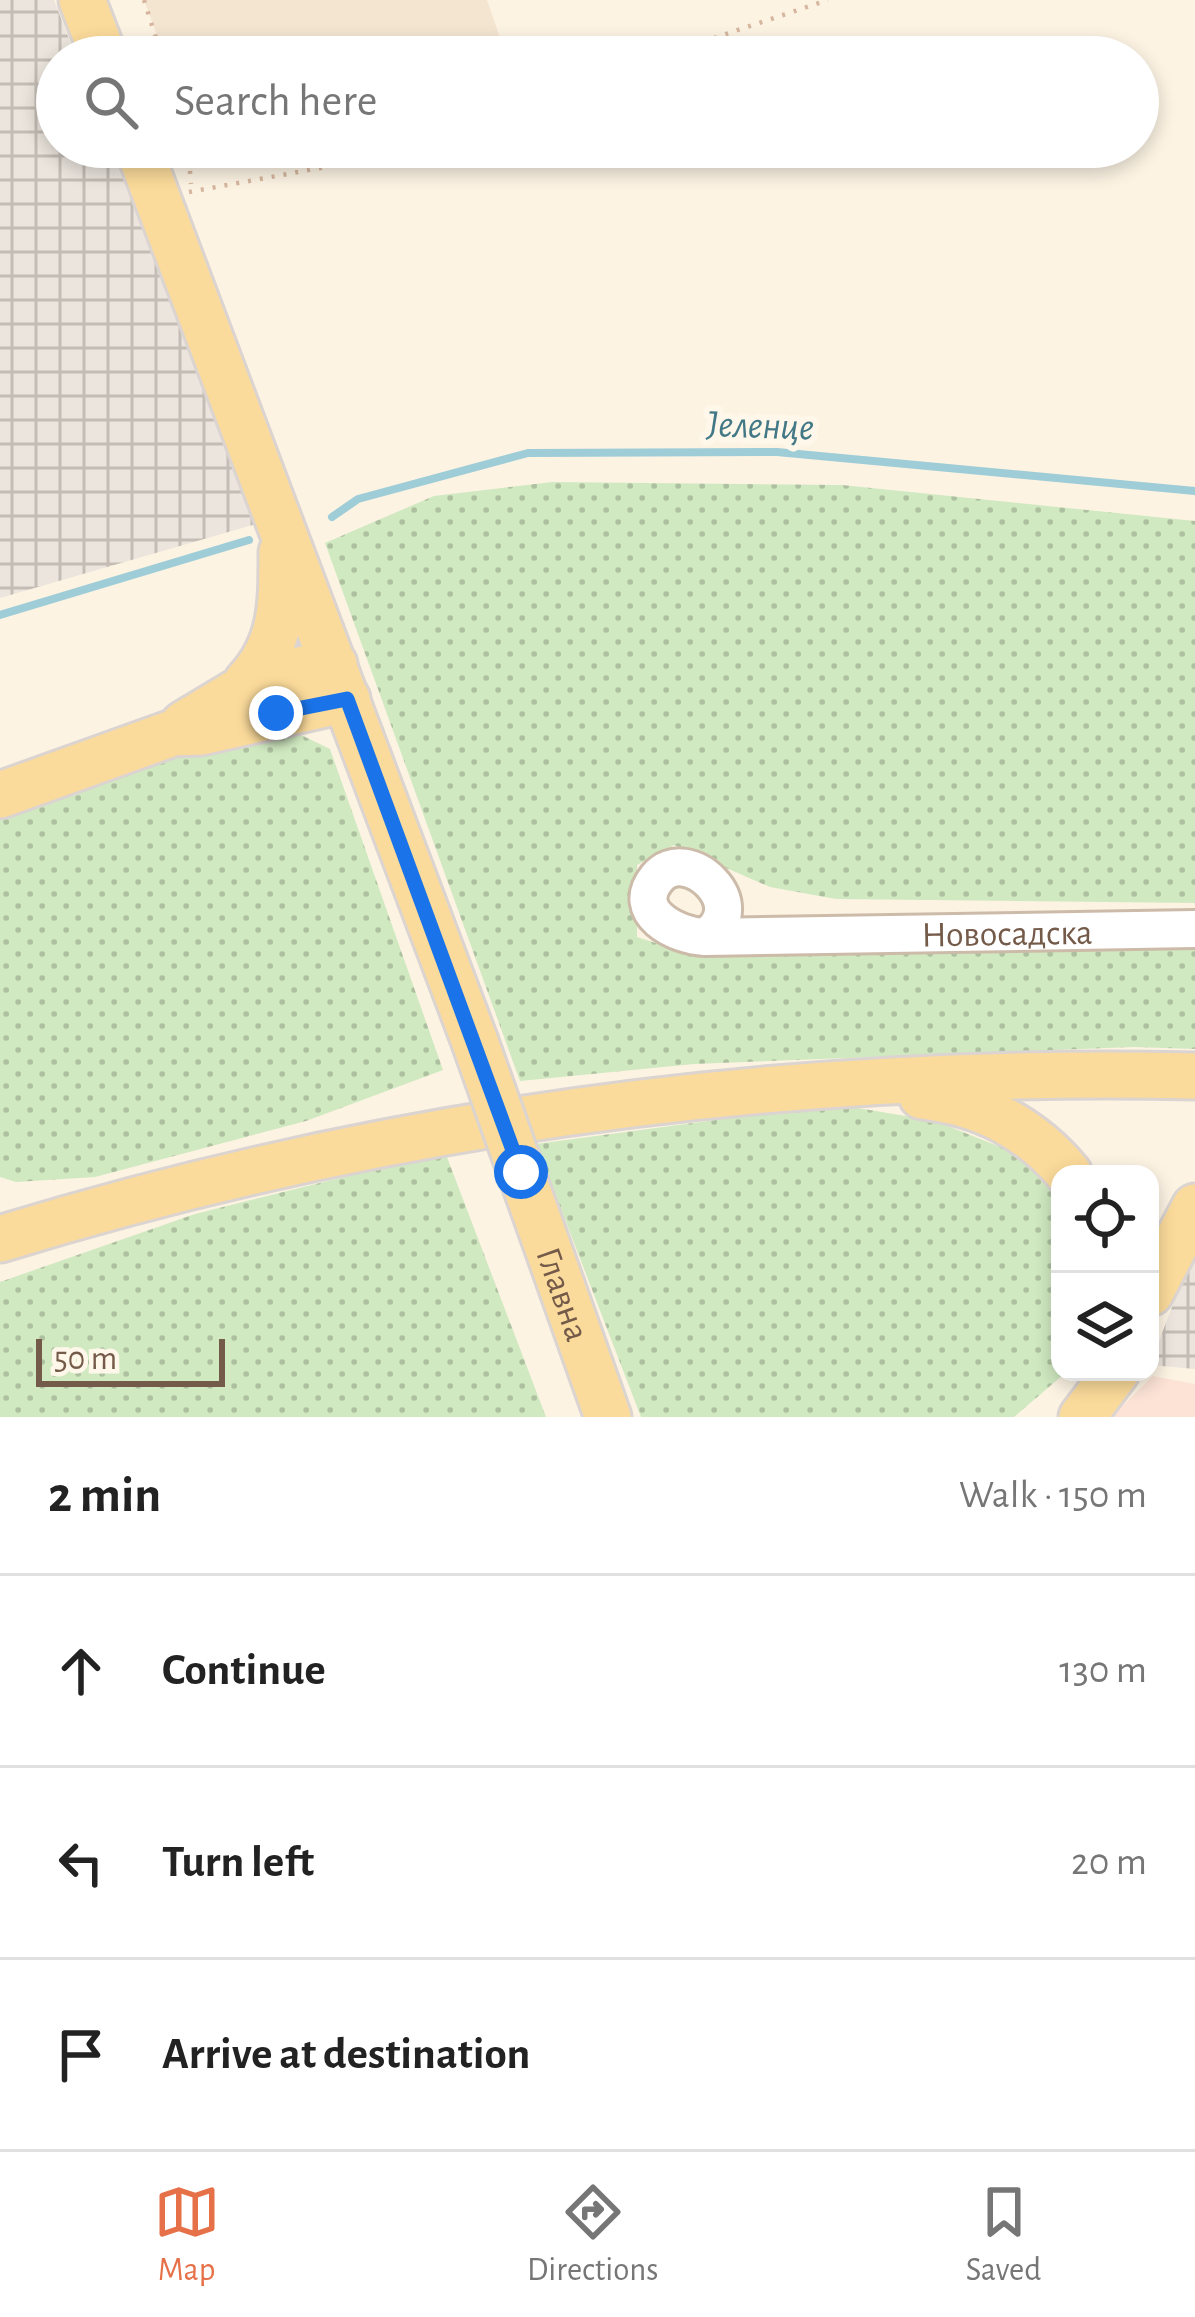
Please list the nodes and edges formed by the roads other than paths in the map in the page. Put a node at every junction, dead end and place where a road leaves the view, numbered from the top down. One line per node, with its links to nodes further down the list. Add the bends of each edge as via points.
1 (82, 0): 2 (main road)
2 (96, 36)
3 (146, 168): 4 (main road, Главна)
4 (283, 531): 5 (main road, Главна); 6 (main road, via 277,636)
5 (340, 681): 6 (main road, via 279,671); 7 (main road, via 201,731); 23 (main road, Главна, bridge)
6 (248, 682): 7 (main road)
7 (172, 733): 8 (main road)
8 (0, 795)
9 (712, 882): 11 (street, Новосадска, via 776,919); 12 (street, via 722,916); 12 (street, via 672,868 650,894 659,922)
10 (1195, 929): 11 (street, Новосадска)
11 (822, 933): 12 (street, Новосадска)
12 (705, 937)
13 (1195, 1076): 14 (main road)
14 (854, 1084): 15 (main road, via 983,1109 1042,1144); 18 (main road, via 446,1129)
15 (1061, 1165)
16 (0, 1205): 18 (main road)
17 (1195, 1208): 20 (main road)
18 (77, 1216): 19 (main road)
19 (0, 1239)
20 (1159, 1276)
21 (1090, 1381): 24 (main road)
22 (1108, 1381): 24 (main road)
23 (608, 1417)
24 (1078, 1417)

